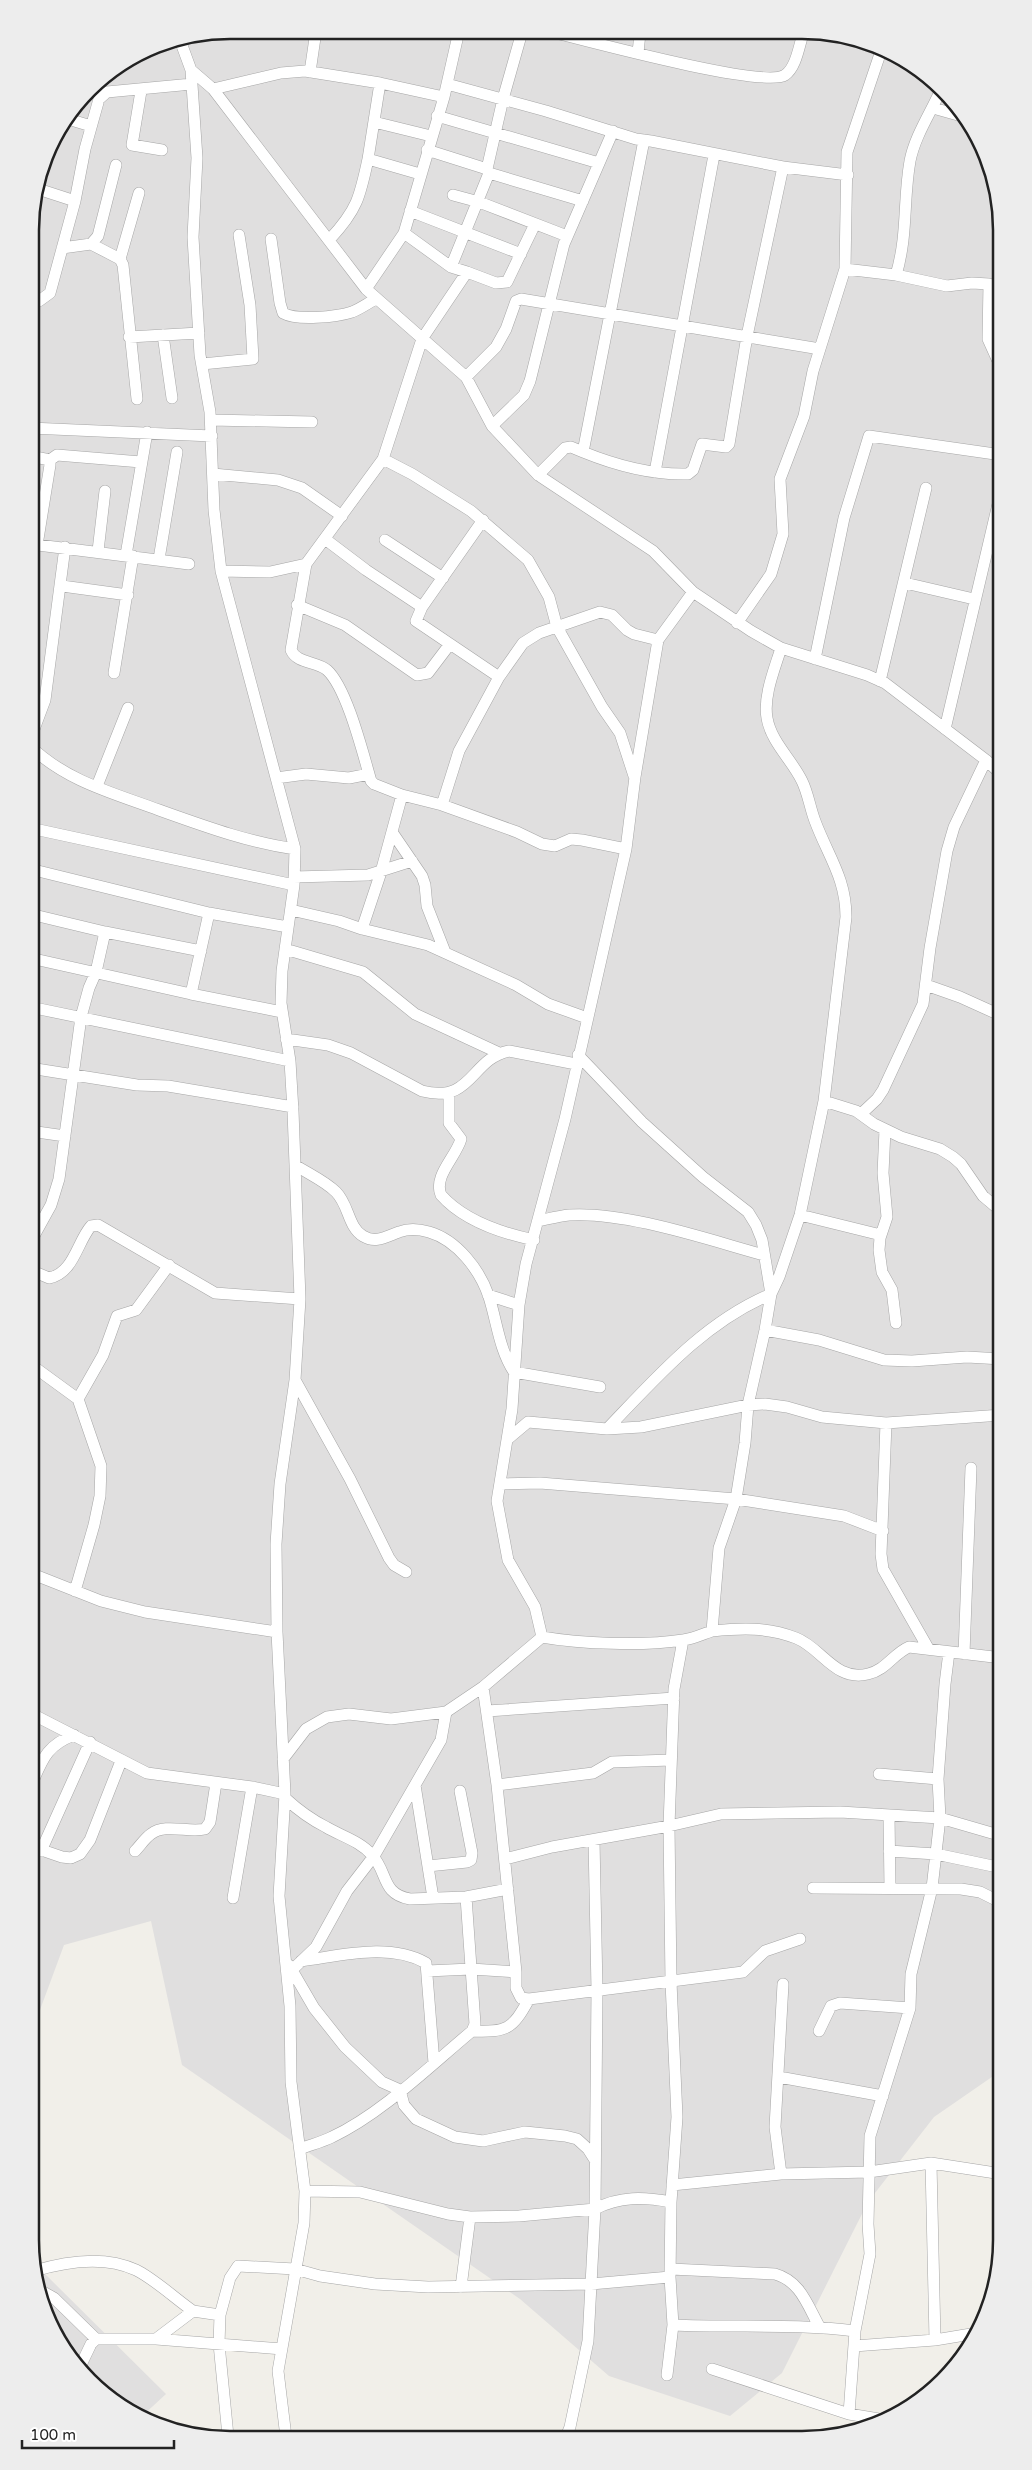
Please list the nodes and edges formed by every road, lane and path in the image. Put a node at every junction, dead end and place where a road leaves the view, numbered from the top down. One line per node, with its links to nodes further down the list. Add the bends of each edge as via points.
1 (315, 39): 11 (street)
2 (458, 39): 14 (street)
3 (520, 39): 19 (street)
4 (581, 39): 8 (street)
5 (639, 39): 8 (street)
6 (801, 39): 8 (street, via 792,67 787,74 776,78 724,72)
7 (182, 45): 10 (street)
8 (638, 53)
9 (880, 55): 39 (street, via 847,152)
10 (191, 70): 13 (street); 15 (street)
11 (310, 72): 12 (street); 15 (street, via 281,73)
12 (380, 83): 18 (street); 24 (street)
13 (192, 84): 16 (street); 70 (street, via 197,158 193,237)
14 (447, 84): 18 (street); 19 (street)
15 (214, 89): 53 (street)
16 (141, 91): 25 (street, via 102,94); 30 (street, via 132,144)
17 (938, 96): 20 (street)
18 (444, 97): 22 (street)
19 (503, 99): 26 (street); 27 (street)
20 (933, 108): 21 (street); 61 (street, via 910,161 905,239)
21 (955, 114)
22 (437, 116): 26 (street); 28 (street)
23 (74, 120): 25 (street)
24 (374, 122): 28 (street); 33 (street)
25 (91, 126): 43 (street)
26 (496, 131): 34 (street); 37 (street)
27 (613, 131): 29 (street); 34 (street)
28 (431, 136): 31 (street)
29 (644, 140): 32 (street); 68 (street)
30 (162, 150)
31 (426, 150): 37 (street); 38 (street)
32 (714, 155): 36 (street); 69 (street)
33 (368, 159): 38 (street); 53 (street, via 356,206 350,218)
34 (599, 163): 44 (street)
35 (116, 165): 54 (street, via 103,223)
36 (783, 167): 39 (street); 72 (street)
37 (488, 171): 44 (street); 45 (street)
38 (420, 174): 46 (street)
39 (848, 175): 59 (street)
40 (43, 190): 43 (street)
41 (139, 193): 57 (street)
42 (453, 195): 45 (street)
43 (75, 201): 55 (street)
44 (583, 201): 51 (street)
45 (478, 202): 47 (street); 49 (street)
46 (410, 211): 48 (street); 49 (street)
47 (535, 224): 51 (street); 56 (street)
48 (404, 232): 58 (street); 64 (street)
49 (465, 233): 56 (street); 58 (street)
50 (239, 234): 79 (street, via 250,305 253,358)
51 (567, 236): 67 (street)
52 (271, 239): 65 (street, via 283,313 291,317 334,316)
53 (330, 239): 64 (street)
54 (91, 244): 55 (street); 57 (street)
55 (62, 248): 66 (street, via 50,293)
56 (521, 254): 60 (street, via 503,284)
57 (120, 258): 73 (street, via 126,280)
58 (451, 267): 60 (street)
59 (845, 269): 61 (street); 77 (street)
60 (467, 272): 75 (street)
61 (896, 275): 62 (street, via 947,286)
62 (988, 284): 63 (street); 76 (street)
63 (993, 285)
64 (366, 289): 65 (street)
65 (376, 299): 75 (street)
66 (39, 301)
67 (549, 304): 68 (street); 80 (street, via 518,299 496,347); 85 (street, via 524,395)
68 (611, 314): 69 (street); 90 (street)
69 (680, 326): 72 (street); 96 (street)
70 (199, 333): 71 (street); 79 (street)
71 (163, 335): 73 (street); 81 (street)
72 (747, 336): 77 (street); 96 (street, via 729,444 726,447 702,444 690,474)
73 (129, 337): 82 (street)
74 (993, 338): 76 (street)
75 (422, 339): 80 (street); 93 (street)
76 (988, 339): 78 (street)
77 (820, 349): 123 (street, via 804,416 780,479 783,534 771,574)
78 (993, 350)
79 (202, 364): 83 (street)
80 (466, 377): 85 (street)
81 (172, 398)
82 (137, 399)
83 (211, 420): 84 (street); 88 (street)
84 (312, 422)
85 (492, 426): 98 (street)
86 (39, 428): 87 (street)
87 (147, 432): 88 (street); 95 (street)
88 (212, 436): 97 (street)
89 (177, 452): 111 (street)
90 (583, 452): 96 (street, via 602,460); 98 (street, via 565,448)
91 (993, 454): 128 (street, via 869,436 844,518)
92 (39, 458): 94 (street)
93 (383, 459): 101 (street); 103 (street)
94 (50, 460): 95 (street, via 57,455); 102 (street)
95 (141, 462): 110 (street)
96 (655, 472)
97 (214, 474): 101 (street, via 278,480 302,488); 114 (street, via 214,510)
98 (538, 476): 118 (street, via 653,551)
99 (926, 488): 116 (street)
100 (105, 491): 109 (street)
101 (342, 516): 105 (street)
102 (39, 518)
103 (483, 520): 115 (street); 124 (street, via 536,571 549,597)
104 (993, 525): 120 (street)
105 (325, 539): 113 (street); 122 (street)
106 (385, 540): 115 (street)
107 (39, 544): 108 (street)
108 (65, 547): 109 (street); 117 (street)
109 (98, 551): 110 (street)
110 (130, 555): 111 (street); 119 (street)
111 (159, 560): 112 (street)
112 (190, 564)
113 (306, 564): 114 (street, via 270,572); 121 (street)
114 (221, 572): 140 (street)
115 (443, 578): 122 (street)
116 (905, 583): 120 (street); 131 (street)
117 (62, 586): 119 (street); 133 (street, via 45,700)
118 (693, 592): 123 (street); 125 (street)
119 (128, 595): 129 (street)
120 (974, 599): 134 (street)
121 (297, 605): 126 (street, via 346,625 417,675 428,673); 138 (street, via 293,655 326,669 338,684)
122 (422, 607): 126 (street, via 417,623)
123 (737, 623): 127 (street)
124 (557, 627): 125 (street, via 592,612 604,612 616,618 627,630); 130 (street, via 524,643); 139 (street, via 620,733)
125 (658, 640): 139 (street)
126 (450, 644): 130 (street)
127 (781, 648): 128 (street); 177 (street, via 767,716 781,749 802,781 821,838 841,876 846,900)
128 (815, 659): 131 (street)
129 (114, 673)
130 (499, 677): 143 (street, via 459,751)
131 (880, 681): 134 (street)
132 (128, 708): 141 (street)
133 (39, 716)
134 (945, 729): 136 (street)
135 (39, 754): 141 (street, via 64,773)
136 (986, 760): 137 (street); 163 (street, via 954,826 947,852)
137 (993, 767)
138 (369, 774): 140 (street, via 349,778 306,774); 142 (street, via 374,784)
139 (635, 777): 147 (street)
140 (276, 778): 146 (street)
141 (97, 786): 146 (street, via 253,842)
142 (402, 795): 143 (street); 145 (street)
143 (442, 805): 147 (street, via 542,844 555,846 571,839)
144 (39, 830): 151 (street)
145 (392, 832): 148 (street); 150 (street)
146 (295, 849): 151 (street)
147 (626, 849): 169 (street)
148 (412, 861): 150 (street); 160 (street, via 423,881 426,906)
149 (39, 871): 153 (street)
150 (381, 872): 151 (street); 156 (street)
151 (294, 881): 152 (street)
152 (290, 910): 155 (street); 156 (street, via 339,920)
153 (210, 914): 155 (street); 159 (street)
154 (39, 916): 157 (street)
155 (288, 927): 158 (street)
156 (362, 929): 160 (street, via 414,940)
157 (105, 932): 159 (street); 162 (street)
158 (285, 950): 166 (street, via 281,979); 171 (street, via 363,972 415,1014)
159 (201, 951): 164 (street)
160 (445, 952): 169 (street, via 516,985 548,1004)
161 (39, 960): 162 (street)
162 (96, 972): 164 (street); 168 (street)
163 (926, 986): 167 (street); 179 (street, via 918,1017 887,1082 877,1100)
164 (191, 994): 166 (street)
165 (39, 1009): 168 (street)
166 (282, 1012): 170 (street)
167 (993, 1012)
168 (81, 1017): 173 (street); 175 (street)
169 (587, 1018): 172 (street)
170 (286, 1040): 173 (street); 176 (street, via 328,1045 351,1053 422,1091)
171 (499, 1053): 172 (street, via 509,1051); 176 (street, via 457,1091)
172 (577, 1059): 186 (street); 190 (street, via 703,1177 748,1212 756,1225)
173 (290, 1061): 178 (street)
174 (39, 1069): 175 (street)
175 (73, 1075): 178 (street, via 136,1085 168,1086); 182 (street)
176 (449, 1093): 189 (street, via 449,1123 461,1139 442,1177 441,1196 474,1220)
177 (824, 1101): 179 (street); 185 (street)
178 (293, 1107): 183 (street)
179 (861, 1114): 180 (street)
180 (885, 1130): 184 (street, via 940,1149 953,1157); 188 (street, via 883,1173 887,1217)
181 (39, 1132): 182 (street)
182 (65, 1136): 187 (street, via 59,1179)
183 (294, 1165): 194 (street, via 335,1191 344,1202 352,1226 362,1236 378,1240 414,1229 440,1236 452,1244 469,1262); 195 (street)
184 (993, 1204)
185 (800, 1215): 188 (street); 193 (street)
186 (538, 1220): 189 (street); 190 (street, via 598,1215)
187 (39, 1229)
188 (881, 1235): 197 (street, via 879,1250 892,1290)
189 (534, 1240): 196 (street)
190 (764, 1255): 193 (street)
191 (169, 1265): 192 (street, via 104,1227 95,1225 87,1231 76,1256 59,1274 49,1278); 195 (street, via 215,1293); 204 (street, via 136,1310 117,1316 103,1355)
192 (39, 1274)
193 (771, 1294): 198 (street); 210 (street, via 724,1319 671,1363)
194 (488, 1295): 196 (street); 201 (street, via 501,1346)
195 (300, 1299): 202 (street)
196 (519, 1305): 201 (street)
197 (896, 1323)
198 (765, 1330): 199 (street, via 819,1340 884,1360); 205 (street)
199 (993, 1359)
200 (39, 1371): 204 (street)
201 (514, 1372): 203 (street); 206 (street)
202 (295, 1380): 216 (street, via 350,1478 389,1558); 220 (street, via 278,1516)
203 (600, 1387)
204 (78, 1399): 218 (street, via 101,1466 96,1516)
205 (748, 1405): 209 (street, via 780,1406 822,1417); 210 (street, via 669,1423); 214 (street)
206 (512, 1409): 208 (street); 211 (street)
207 (993, 1416): 209 (street)
208 (528, 1422): 210 (street); 211 (street)
209 (886, 1423): 215 (street)
210 (607, 1429)
211 (508, 1438): 213 (street)
212 (971, 1468): 225 (street)
213 (500, 1484): 214 (street, via 540,1483); 221 (street, via 498,1501 508,1560 535,1607)
214 (736, 1499): 215 (street, via 844,1516); 219 (street, via 720,1548)
215 (882, 1531): 223 (street, via 883,1569)
216 (406, 1572)
217 (39, 1578): 218 (street)
218 (76, 1590): 220 (street, via 101,1601 144,1612)
219 (712, 1631): 222 (street); 223 (street, via 748,1627 772,1630 798,1639 816,1650 831,1666 855,1676 879,1670 909,1647)
220 (277, 1632): 234 (street)
221 (542, 1637): 222 (street, via 597,1643); 227 (street)
222 (683, 1640): 228 (street)
223 (928, 1648): 224 (street)
224 (949, 1652): 225 (street); 239 (street)
225 (964, 1654): 226 (street)
226 (993, 1657)
227 (483, 1687): 229 (street); 230 (street)
228 (674, 1698): 229 (street); 235 (street)
229 (487, 1711): 242 (street)
230 (446, 1712): 234 (street, via 391,1719 349,1714 326,1717 306,1729); 241 (street, via 441,1740)
231 (39, 1718): 232 (street)
232 (74, 1735): 233 (street); 237 (street, via 49,1749)
233 (90, 1742): 236 (street); 250 (street)
234 (283, 1759): 245 (street)
235 (671, 1760): 242 (street, via 612,1762 593,1773); 248 (street)
236 (121, 1761): 240 (street, via 147,1773); 252 (street, via 90,1840 80,1854 62,1857)
237 (39, 1770)
238 (879, 1774): 239 (street)
239 (938, 1779): 247 (street)
240 (216, 1783): 243 (street); 254 (street, via 210,1822 205,1829 160,1829)
241 (415, 1785): 256 (street); 258 (street)
242 (497, 1785): 257 (street)
243 (252, 1787): 245 (street); 265 (street)
244 (460, 1791): 258 (street, via 471,1860)
245 (285, 1796): 256 (street, via 313,1821 359,1844); 269 (street, via 278,1896)
246 (889, 1815): 247 (street); 248 (street, via 745,1812); 253 (street)
247 (940, 1818): 249 (street); 255 (street)
248 (669, 1826): 251 (street); 275 (street)
249 (993, 1833)
250 (39, 1840)
251 (594, 1840): 257 (street); 277 (street)
252 (39, 1849)
253 (889, 1851): 255 (street); 262 (street)
254 (135, 1852)
255 (936, 1854): 259 (street); 263 (street)
256 (374, 1856): 266 (street, via 395,1895 410,1899); 270 (street, via 347,1891 316,1947)
257 (506, 1859): 260 (street)
258 (428, 1866): 266 (street)
259 (993, 1866)
260 (508, 1888): 264 (street); 274 (street)
261 (813, 1888): 262 (street)
262 (890, 1888): 263 (street)
263 (932, 1888): 267 (street, via 980,1892); 279 (street, via 911,1974)
264 (466, 1897): 266 (street); 271 (street)
265 (233, 1898)
266 (433, 1898)
267 (993, 1898)
268 (800, 1938): 275 (street, via 765,1951 743,1972)
269 (284, 1954): 272 (street); 286 (street, via 290,2006 292,2092)
270 (300, 1961): 272 (street); 273 (street, via 383,1951 417,1958 426,1963)
271 (471, 1969): 273 (street); 274 (street); 280 (street, via 475,2024)
272 (292, 1970): 284 (street, via 314,2008 345,2047 382,2082)
273 (427, 1972): 282 (street)
274 (516, 1972): 278 (street, via 516,1988 521,1998)
275 (671, 1982): 277 (street); 292 (street, via 677,2117)
276 (783, 1984): 283 (street)
277 (597, 1990): 278 (street); 287 (street)
278 (529, 1999): 280 (street, via 517,2021 506,2028 497,2032)
279 (910, 2008): 281 (street, via 840,2003 831,2006); 285 (street)
280 (472, 2031): 282 (street)
281 (820, 2031)
282 (434, 2062): 284 (street)
283 (779, 2077): 285 (street); 291 (street, via 775,2128)
284 (400, 2090): 286 (street, via 354,2125); 287 (street, via 404,2105 416,2119 455,2137 483,2142 525,2132 565,2136 588,2148)
285 (883, 2096): 289 (street, via 870,2136)
286 (300, 2149): 293 (street)
287 (595, 2160): 295 (street)
288 (931, 2163): 289 (street); 290 (street); 311 (street)
289 (869, 2172): 291 (street); 307 (street, via 870,2254)
290 (993, 2173)
291 (781, 2174): 292 (street)
292 (672, 2185): 294 (street)
293 (305, 2191): 296 (street, via 360,2192); 298 (street, via 304,2223)
294 (671, 2202): 295 (street, via 631,2198); 299 (street)
295 (595, 2209): 296 (street); 300 (street)
296 (470, 2217): 301 (street)
297 (41, 2269): 303 (street, via 57,2264 107,2260 138,2270)
298 (295, 2269): 301 (street, via 375,2284); 304 (street, via 238,2266 230,2278); 314 (street)
299 (670, 2273): 300 (street); 305 (street); 306 (street, via 775,2274 788,2278 796,2285)
300 (591, 2284): 301 (street); 322 (street, via 588,2341)
301 (461, 2287)
302 (46, 2294): 309 (street)
303 (193, 2312): 304 (street); 310 (street)
304 (220, 2315): 312 (street)
305 (673, 2325): 306 (street); 317 (street)
306 (819, 2326): 307 (street)
307 (855, 2331): 313 (street)
308 (969, 2334): 311 (street)
309 (96, 2339): 310 (street); 315 (street)
310 (156, 2339): 312 (street)
311 (935, 2340): 313 (street)
312 (219, 2344): 314 (street); 320 (street)
313 (854, 2346): 318 (street)
314 (282, 2349): 321 (street, via 278,2371)
315 (82, 2362)
316 (712, 2369): 318 (street)
317 (667, 2374)
318 (849, 2414): 319 (street)
319 (872, 2418)
320 (228, 2431)
321 (285, 2431)
322 (568, 2431)

